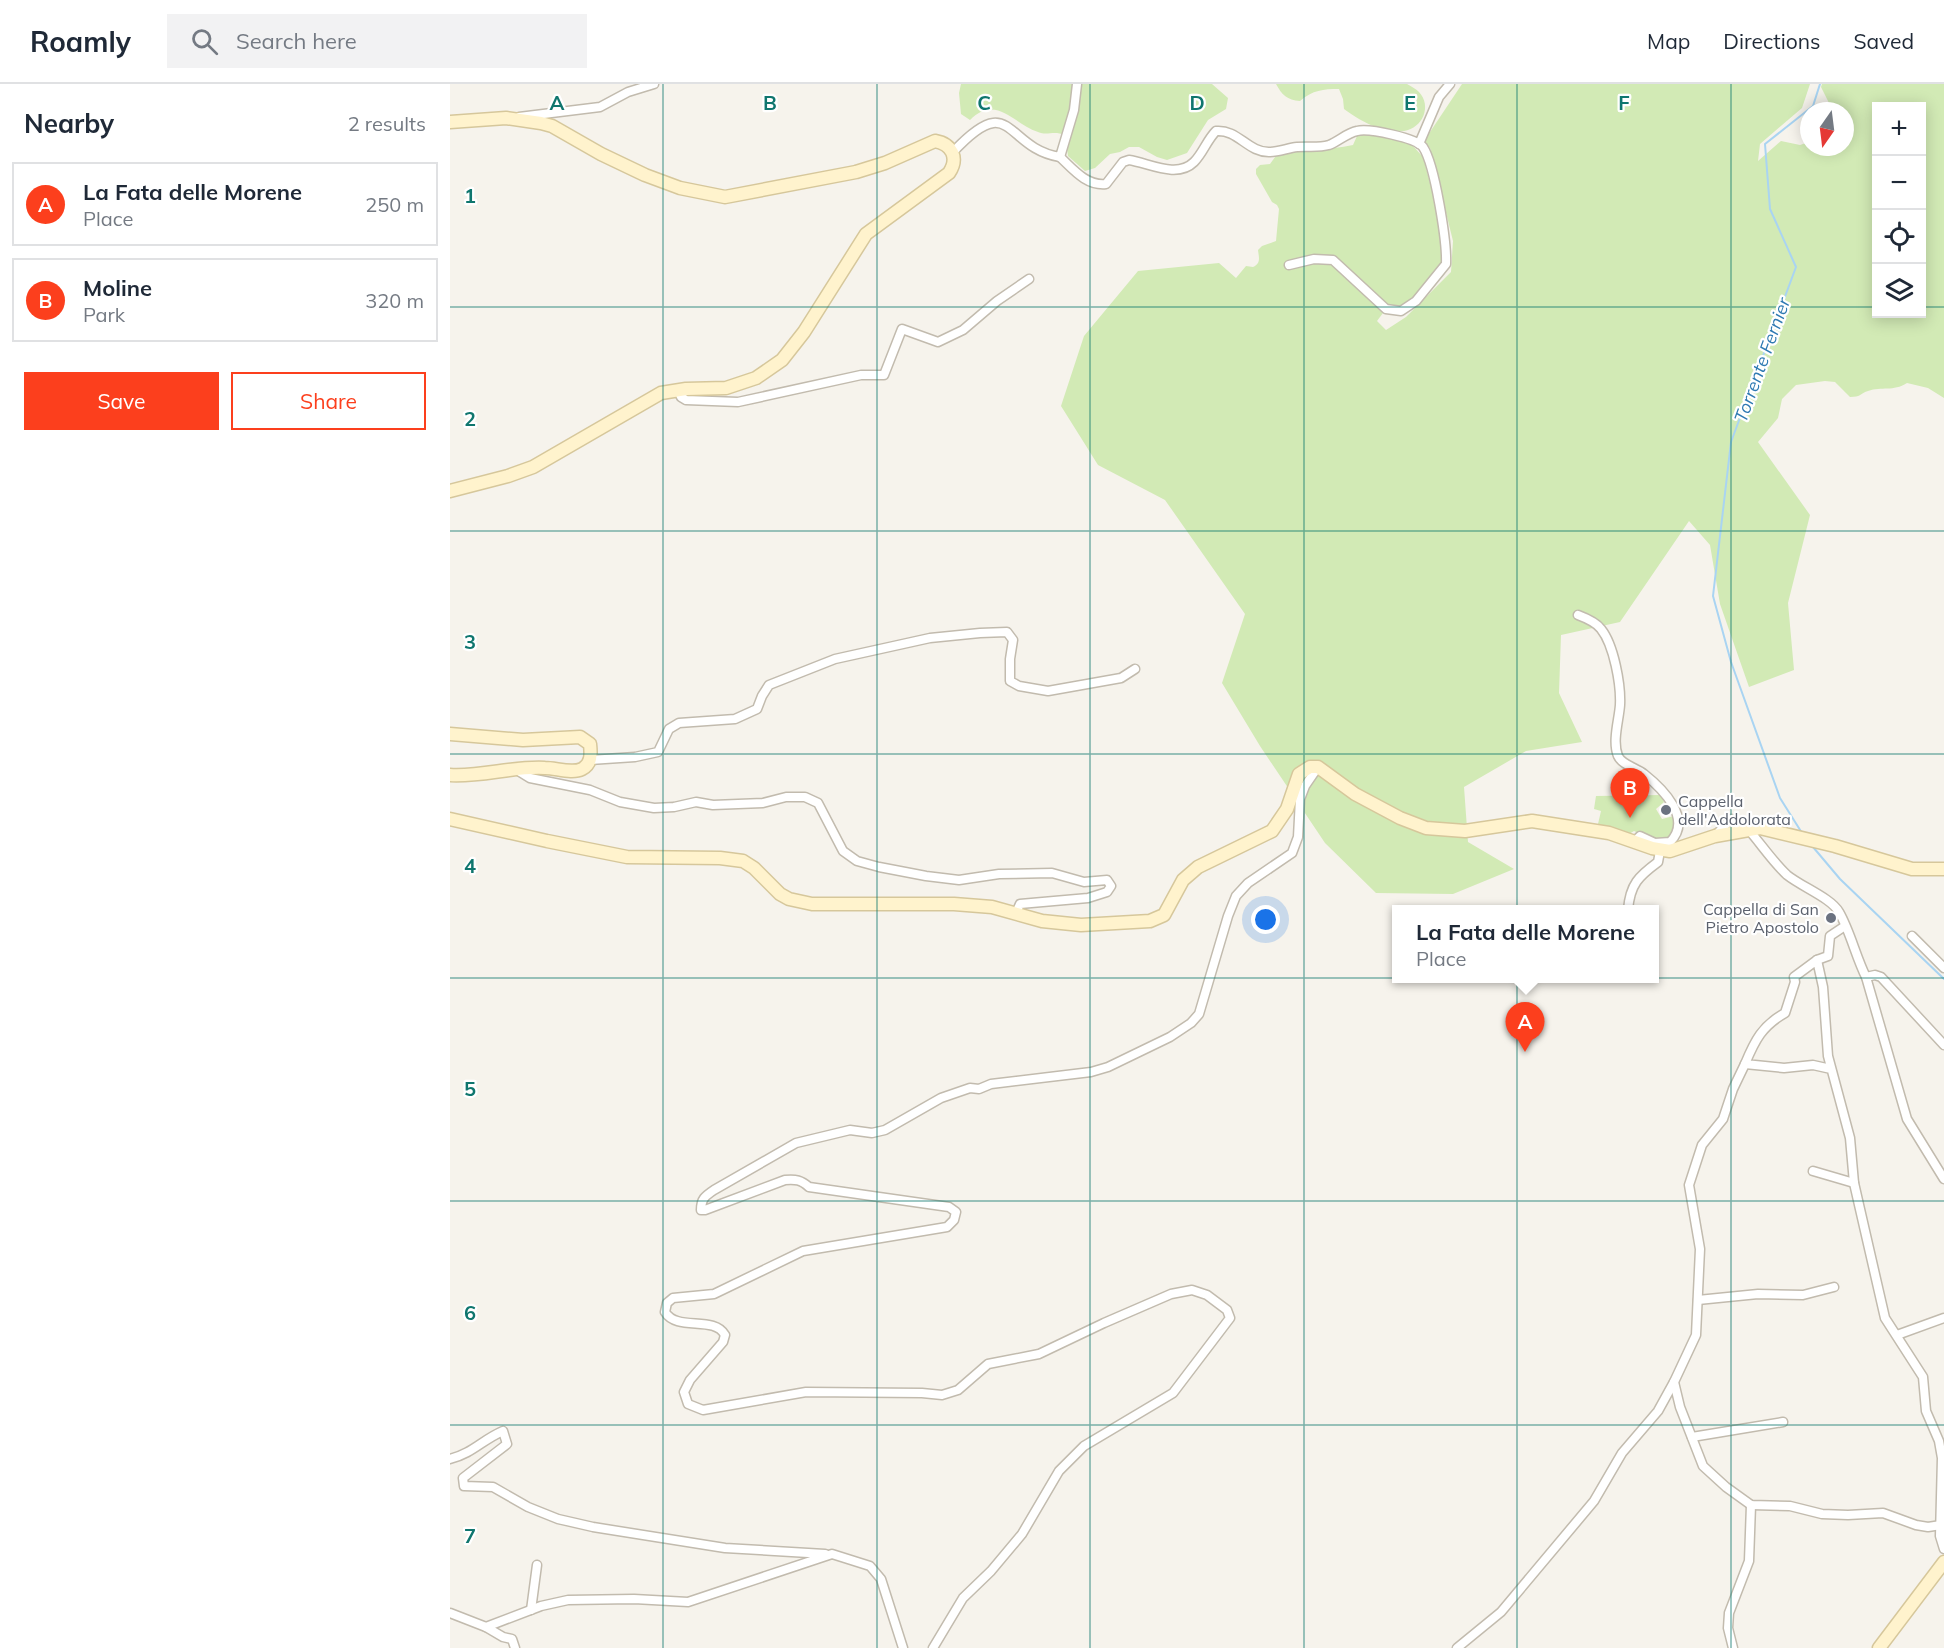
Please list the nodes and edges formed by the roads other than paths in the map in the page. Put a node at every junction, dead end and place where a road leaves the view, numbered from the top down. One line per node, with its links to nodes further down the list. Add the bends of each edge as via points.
1 (654, 84): 4 (street, via 600,106)
2 (1077, 84): 8 (street)
3 (1450, 84): 6 (street, via 1439,97)
4 (506, 118): 5 (street); 7 (street, via 552,126 645,175 680,188 725,197 856,172 935,141 947,145)
5 (450, 122)
6 (1419, 144): 8 (street, via 1368,130 1326,146 1270,152 1260,151 1223,130 1216,131 1193,163 1183,170 1129,160 1106,184 1100,185 1087,181); 9 (street, via 1431,168 1446,257 1444,268 1416,302 1401,311 1386,309 1341,265 1327,258)
7 (953, 153): 8 (street, via 985,124 998,122 1044,154); 11 (street, via 949,172 866,234 782,360 740,385)
8 (1060, 157)
9 (1289, 266)
10 (1029, 279): 11 (street, via 963,330 938,342 902,329 884,375 861,375 738,402 686,400)
11 (678, 390): 12 (street, via 642,402 533,467)
12 (450, 491)
13 (1578, 615): 24 (street, via 1601,629 1611,651 1620,703 1619,759 1644,773 1678,815 1678,827 1670,842 1655,843 1640,836)
14 (1135, 669): 16 (street, via 1122,678 1048,691 1010,681 1014,640 1007,632 930,638 835,659 801,671 769,685 757,709 735,719 679,723 669,729 658,752)
15 (450, 734): 16 (street, via 523,740 580,737 590,744)
16 (590, 760): 18 (street, via 575,771)
17 (1318, 768): 24 (street, via 1355,794 1426,828 1465,831 1532,821); 28 (street, via 1310,767 1299,774 1287,809 1272,831 1198,867 1184,880 1164,915 1150,921 1081,925); 59 (street, via 1300,800 1299,830 1292,854 1248,883 1236,896 1199,1014 1191,1023 1108,1067 970,1088 940,1098 885,1130 850,1130 796,1143 714,1190 701,1202 701,1210 705,1210 793,1179 802,1180 809,1187 949,1207 956,1212 947,1227 803,1251 714,1294 673,1298 665,1312 669,1318 715,1327 725,1335 684,1392 688,1404 703,1410 806,1392 942,1395 957,1390 988,1364 1039,1354 1171,1294 1192,1290 1207,1295 1227,1310 1230,1318 1173,1393 1084,1446 1059,1471 1022,1534 963,1598)
18 (515, 769): 19 (street); 28 (street, via 530,778 654,808 805,797 818,803 843,851 857,861 959,880 1052,873 1084,882 1107,880 1111,886 1107,892 1088,898 1020,904)
19 (450, 775)
20 (450, 819): 28 (street, via 627,857 743,861 780,894 812,904 954,904)
21 (1731, 819): 23 (street)
22 (1748, 829): 23 (street); 26 (street, via 1769,829 1912,869); 29 (street, via 1786,873 1803,888 1831,903)
23 (1715, 836): 25 (street)
24 (1635, 841): 25 (street)
25 (1660, 851): 27 (street, via 1658,862 1639,876)
26 (1944, 869)
27 (1629, 905)
28 (1016, 914)
29 (1845, 926): 31 (street, via 1830,936 1828,956); 33 (street)
30 (1912, 936): 32 (street)
31 (1817, 960): 35 (street, via 1794,977 1785,1013 1762,1031); 36 (street)
32 (1944, 968)
33 (1866, 976): 34 (street, via 1881,977); 38 (street, via 1907,1119)
34 (1944, 1045)
35 (1745, 1064): 36 (street); 41 (street, via 1723,1119 1702,1145 1689,1185 1700,1249)
36 (1831, 1069): 39 (street, via 1850,1138)
37 (1813, 1171): 39 (street)
38 (1944, 1179)
39 (1854, 1184): 43 (street, via 1885,1318)
40 (1834, 1287): 41 (street, via 1803,1295 1758,1294)
41 (1698, 1300): 44 (street, via 1696,1335)
42 (1944, 1318): 43 (street)
43 (1897, 1335): 49 (street, via 1923,1377 1926,1411 1939,1441)
44 (1674, 1382): 46 (street); 60 (street, via 1658,1410 1622,1453 1594,1501 1501,1612)
45 (1783, 1422): 46 (street)
46 (1692, 1437): 48 (street, via 1703,1466)
47 (450, 1459): 51 (street, via 466,1455 502,1431 507,1444 463,1478 464,1486 493,1487 558,1519 593,1527 725,1548)
48 (1751, 1505): 49 (street, via 1790,1506 1822,1514 1883,1513 1916,1525); 61 (street, via 1749,1562 1729,1612)
49 (1941, 1525): 50 (street)
50 (1944, 1549)
51 (832, 1554): 54 (street, via 688,1602 568,1600); 58 (street, via 870,1566 881,1579)
52 (1944, 1562): 62 (street)
53 (537, 1565): 54 (street)
54 (531, 1610): 56 (street)
55 (450, 1613): 56 (street)
56 (486, 1627): 57 (street, via 512,1639)
57 (515, 1648)
58 (903, 1648)
59 (933, 1648)
60 (1457, 1648)
61 (1733, 1648)
62 (1878, 1648)

